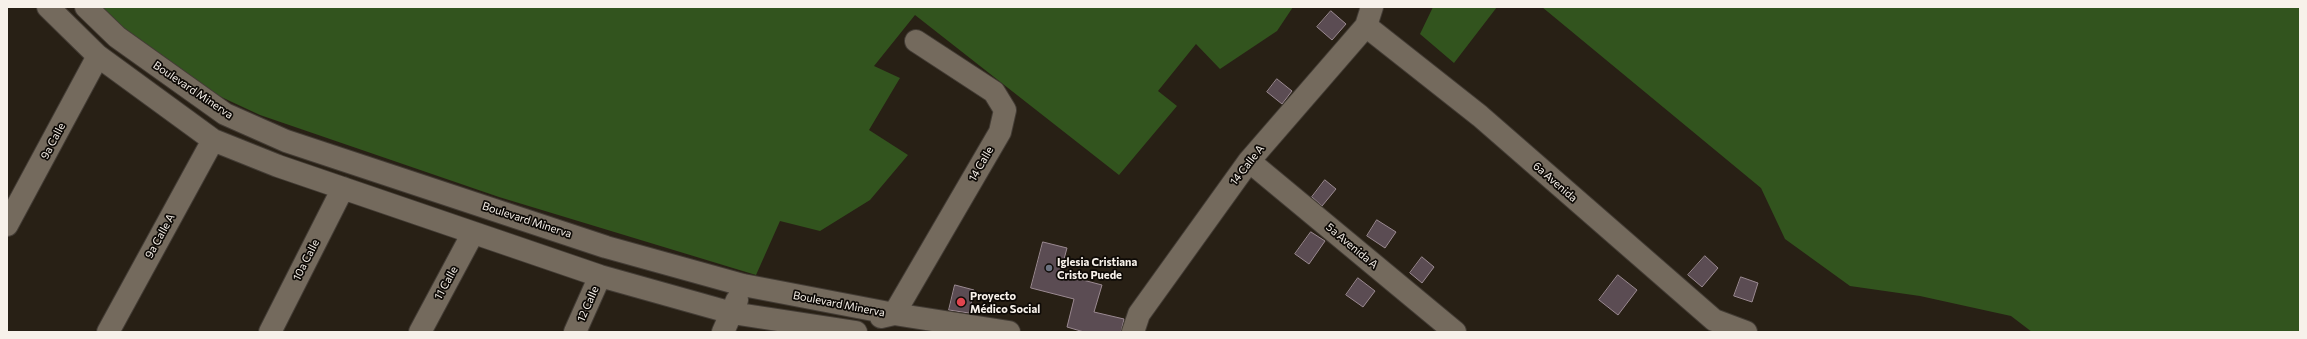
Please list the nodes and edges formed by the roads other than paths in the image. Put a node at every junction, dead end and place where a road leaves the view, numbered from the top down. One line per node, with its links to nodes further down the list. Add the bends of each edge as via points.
1 (48, 7): 5 (street)
2 (86, 7): 9 (street, Boulevard Minerva, via 117,37 225,114 286,141)
3 (1369, 17): 7 (street, 14 Calle A); 26 (street, 6a Avenida, via 1714,320)
4 (916, 41): 15 (street, 14 Calle, via 994,92 1005,110 1000,132)
5 (98, 56): 6 (street); 11 (street, 9a Calle)
6 (213, 140): 8 (street); 18 (street, 9a Calle A)
7 (1249, 161): 24 (street, 14 Calle A, via 1139,314); 25 (street, 5a Avenida A)
8 (343, 188): 12 (street); 19 (street, 10a Calle)
9 (473, 202): 10 (street, Boulevard Minerva); 12 (street, 11 Calle, via 475,210 471,225)
10 (500, 212): 12 (street, via 486,221 485,230); 14 (street, Boulevard Minerva, via 606,247)
11 (7, 225)
12 (475, 234): 13 (street); 20 (street, 11 Calle)
13 (600, 276): 16 (street); 21 (street, 12 Calle)
14 (743, 285): 15 (street, Boulevard Minerva); 16 (street)
15 (894, 314): 17 (street, via 870,320 818,315); 23 (street, Boulevard Minerva)
16 (727, 323): 17 (street)
17 (798, 324): 22 (street)
18 (108, 332)
19 (270, 332)
20 (420, 332)
21 (575, 332)
22 (856, 332)
23 (1009, 332)
24 (1133, 332)
25 (1455, 332)
26 (1746, 332)

